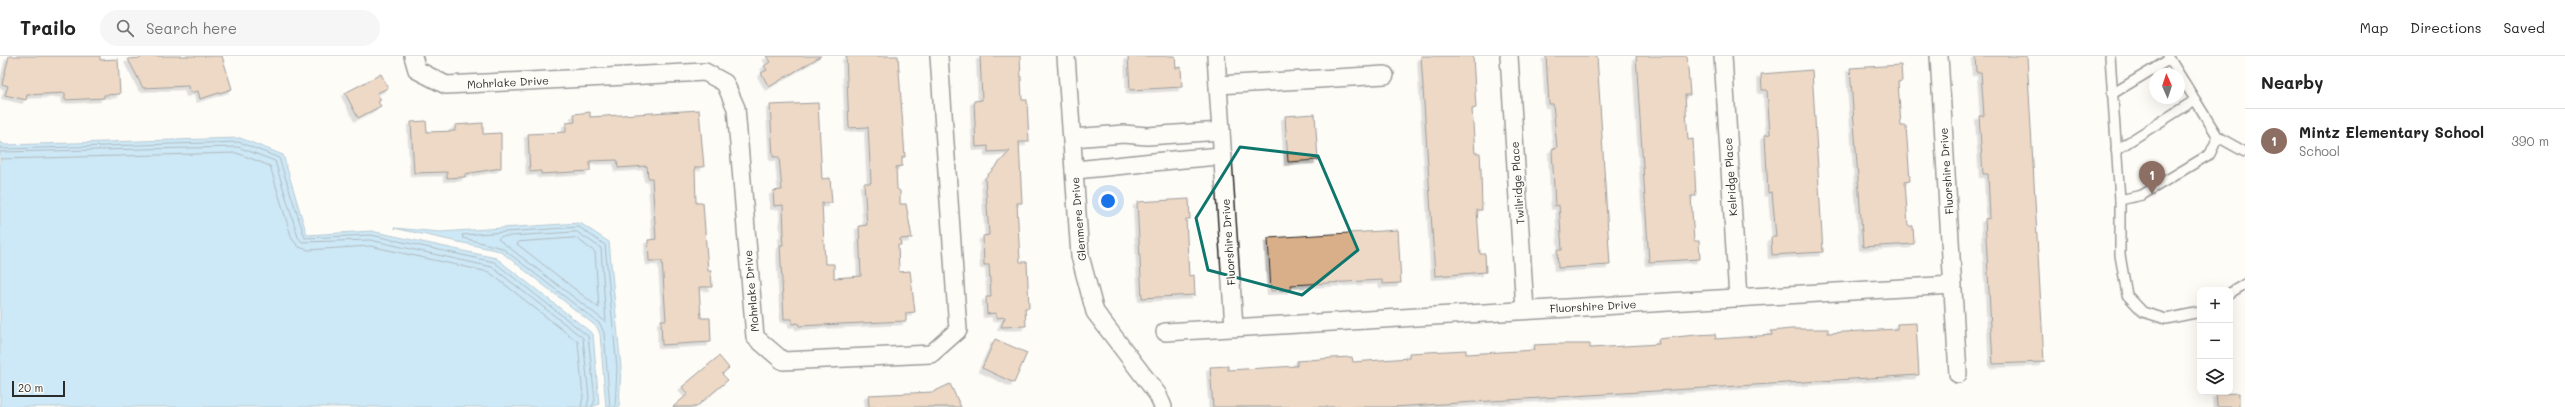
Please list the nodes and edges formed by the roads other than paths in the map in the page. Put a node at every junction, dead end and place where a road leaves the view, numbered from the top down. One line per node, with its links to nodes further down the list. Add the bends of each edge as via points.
1 (413, 56): 2 (street, Mohrlake Drive, via 417,70 446,85 704,72 726,83 736,108 755,337 783,360 931,354 958,330)
2 (939, 56)
3 (1066, 56): 17 (street, Glenmere Drive)
4 (1216, 56): 11 (street, Fluorshire Drive)
5 (1509, 56): 28 (street, Twilridge Place)
6 (1723, 56): 27 (street, Kelridge Place)
7 (1939, 56): 25 (street, Fluorshire Drive)
8 (2110, 56): 12 (lane)
9 (2169, 57): 12 (lane); 13 (lane)
10 (1385, 75): 11 (street)
11 (1218, 85): 14 (street, Fluorshire Drive)
12 (2112, 94): 18 (lane)
13 (2195, 100): 16 (lane); 18 (lane)
14 (1221, 131): 15 (street); 20 (street, Fluorshire Drive)
15 (1138, 135): 17 (street); 21 (street)
16 (2218, 137): 19 (lane); 23 (lane, via 2210,154 2142,195)
17 (1072, 138): 22 (street, Glenmere Drive)
18 (2116, 150): 23 (lane)
19 (2245, 152)
20 (1222, 156): 21 (street); 30 (street, Fluorshire Drive)
21 (1140, 164): 22 (street)
22 (1074, 170): 33 (street, Glenmere Drive, via 1080,256 1095,312 1158,395)
23 (2120, 200): 29 (lane, via 2120,255 2128,295 2143,312 2166,319)
24 (2245, 284): 26 (lane)
25 (1953, 285): 27 (street, Fluorshire Drive); 32 (street, Fluorshire Drive)
26 (2233, 292)
27 (1738, 298): 28 (street, Fluorshire Drive)
28 (1525, 310): 30 (street, Fluorshire Drive)
29 (2197, 313)
30 (1234, 328): 31 (street, Fluorshire Drive)
31 (1165, 332)
32 (1958, 374)
33 (1163, 407)

